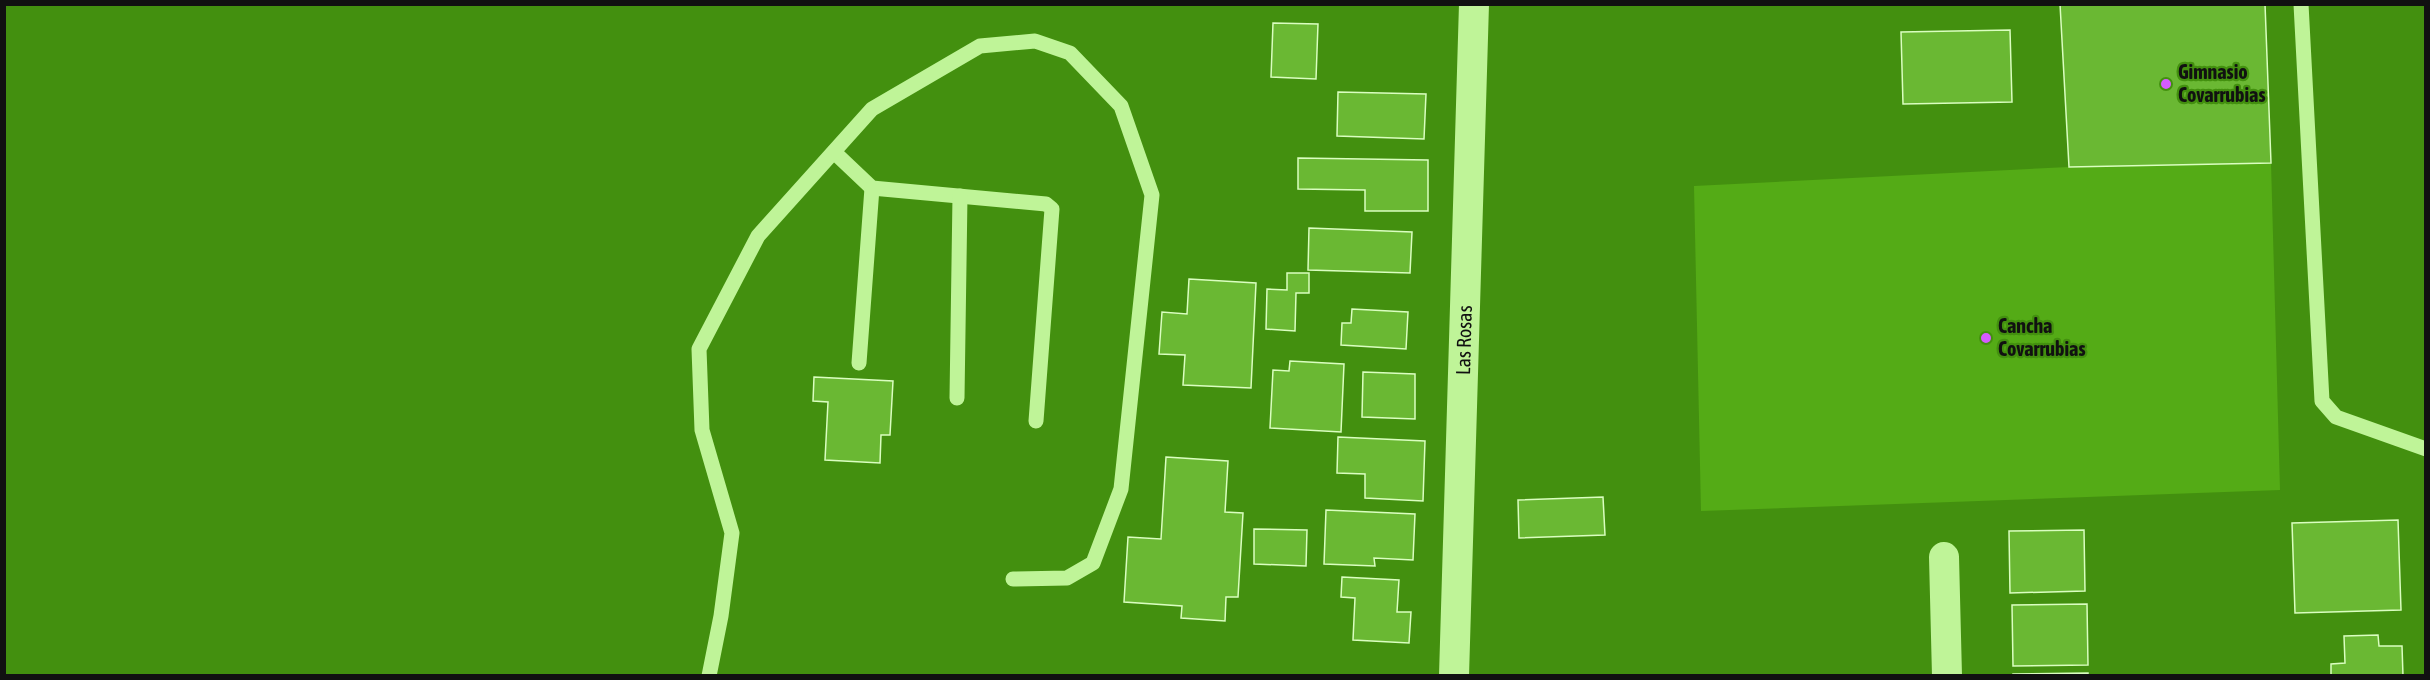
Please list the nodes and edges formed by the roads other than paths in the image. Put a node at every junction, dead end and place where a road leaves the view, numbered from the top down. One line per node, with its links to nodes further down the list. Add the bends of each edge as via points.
1 (1474, 4): 13 (street, Las Rosas)
2 (2301, 4): 9 (lane, via 2322,401 2336,417)
3 (834, 152): 4 (lane); 11 (lane, via 872,109 980,46 1035,41 1070,53 1121,106 1152,195 1121,489 1093,563 1067,578); 12 (lane, via 758,236 699,349 702,430 732,533)
4 (872, 188): 5 (lane); 6 (lane)
5 (960, 196): 7 (lane); 8 (lane, via 1046,204 1052,209)
6 (859, 363)
7 (957, 398)
8 (1036, 421)
9 (2426, 449)
10 (1944, 557): 14 (street)
11 (1013, 579)
12 (709, 675)
13 (1454, 675)
14 (1947, 675)

